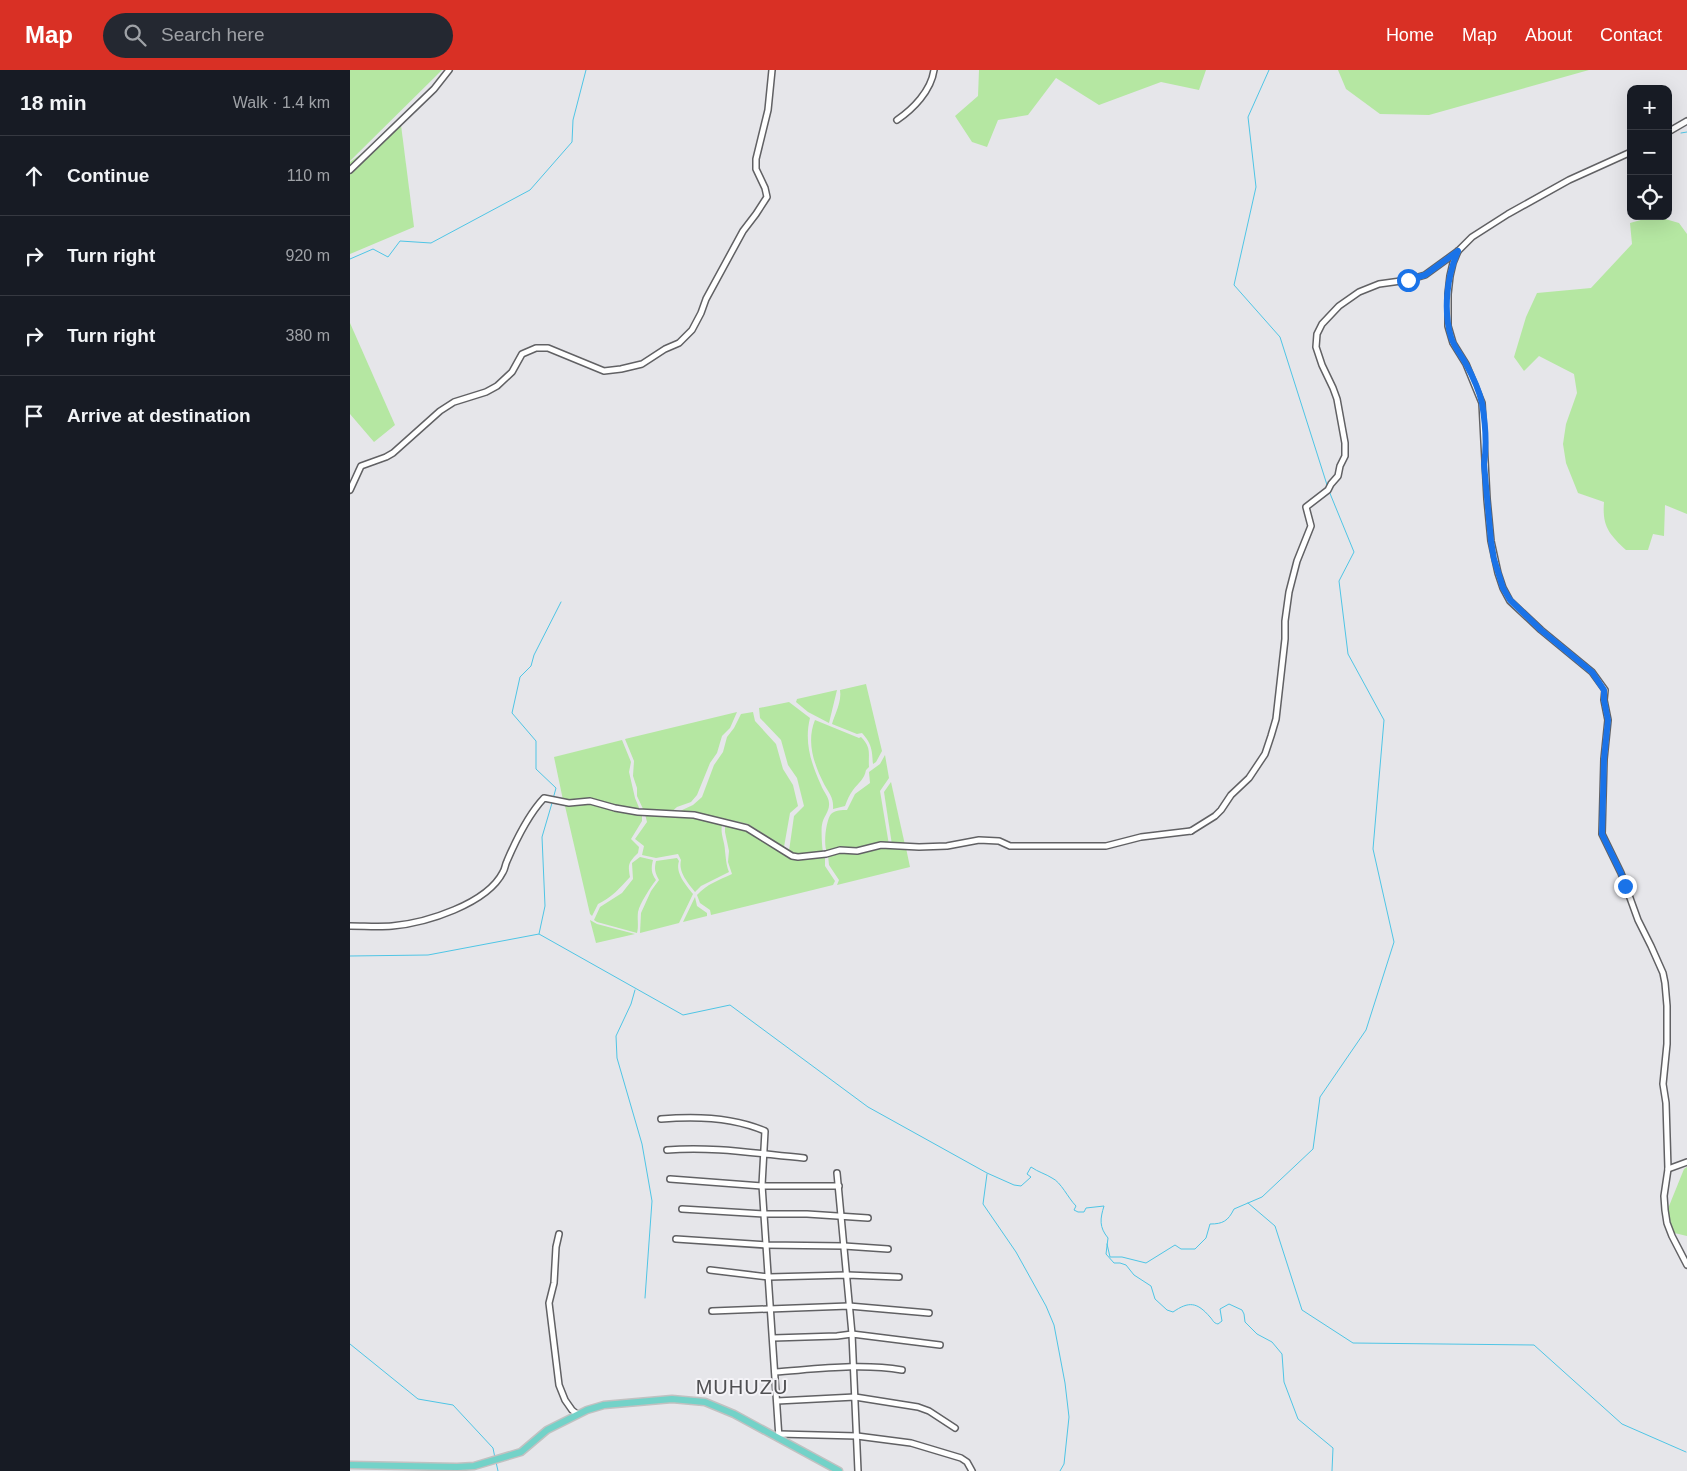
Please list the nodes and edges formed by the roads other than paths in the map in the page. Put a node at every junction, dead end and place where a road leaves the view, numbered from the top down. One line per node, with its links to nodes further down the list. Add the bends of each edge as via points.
1 (449, 70): 8 (street, via 434,89)
2 (772, 70): 10 (street, via 768,110 756,159 756,169 767,197 743,231 692,330 679,343 642,364 612,371 604,371 548,348 530,350 522,354 512,372 497,386 454,402 393,453 361,466)
3 (934, 70): 4 (street, via 923,96)
4 (897, 120)
5 (1687, 121): 6 (street)
6 (1671, 130)
7 (1627, 154): 9 (street, via 1527,203 1472,237)
8 (350, 170)
9 (1458, 251): 11 (street, via 1420,277 1379,284 1359,292 1339,306 1319,329 1316,347 1339,407 1345,456 1338,476 1328,490 1306,507 1310,526 1289,592 1276,719 1265,754 1221,810 1191,831 1141,837 1106,846 1010,846 999,841 978,840 947,846 881,845 857,851 798,857 747,828 694,815 629,811 590,801 570,803 544,798 528,821 503,873 473,901 407,924); 17 (street, via 1450,276 1448,326 1482,403 1486,499 1498,573 1510,600 1592,672 1604,690 1608,720 1602,834 1665,983 1667,1044 1663,1084)
10 (350, 490)
11 (350, 926)
12 (661, 1119): 14 (street, via 702,1118 752,1125 764,1131)
13 (668, 1150): 14 (street, via 690,1148)
14 (764, 1154): 15 (street); 20 (street)
15 (804, 1158)
16 (1687, 1162): 17 (street)
17 (1668, 1169): 31 (street, via 1664,1196 1667,1223)
18 (838, 1173): 21 (street)
19 (670, 1179): 20 (street)
20 (762, 1186): 21 (street); 23 (street)
21 (839, 1186): 24 (street)
22 (682, 1208): 23 (street)
23 (764, 1214): 24 (street); 28 (street)
24 (842, 1217): 25 (street); 29 (street)
25 (868, 1218)
26 (559, 1234): 48 (street, via 549,1303 559,1385 565,1400)
27 (676, 1238): 28 (street)
28 (766, 1245): 29 (street); 35 (street)
29 (844, 1246): 30 (street); 33 (street)
30 (888, 1249)
31 (1687, 1265)
32 (710, 1270): 35 (street)
33 (847, 1275): 34 (street); 35 (street); 36 (street)
34 (899, 1276)
35 (768, 1277): 37 (street)
36 (849, 1306): 37 (street); 39 (street); 40 (street)
37 (771, 1308): 38 (street); 41 (street)
38 (712, 1311)
39 (929, 1313)
40 (852, 1334): 41 (street); 42 (street); 43 (street)
41 (772, 1338): 45 (street)
42 (940, 1345)
43 (853, 1367): 44 (street); 45 (street); 46 (street)
44 (902, 1370)
45 (775, 1372): 47 (street)
46 (855, 1397): 47 (street); 49 (street, via 918,1407); 51 (street)
47 (777, 1401): 50 (street)
48 (577, 1414): 50 (main road, via 620,1403 694,1400 734,1414); 52 (main road, via 548,1430 521,1452 474,1466)
49 (955, 1428)
50 (779, 1436): 51 (street); 53 (main road)
51 (857, 1436): 54 (street); 55 (street, via 920,1445 962,1458)
52 (350, 1465)
53 (840, 1471)
54 (858, 1471)
55 (972, 1471)

